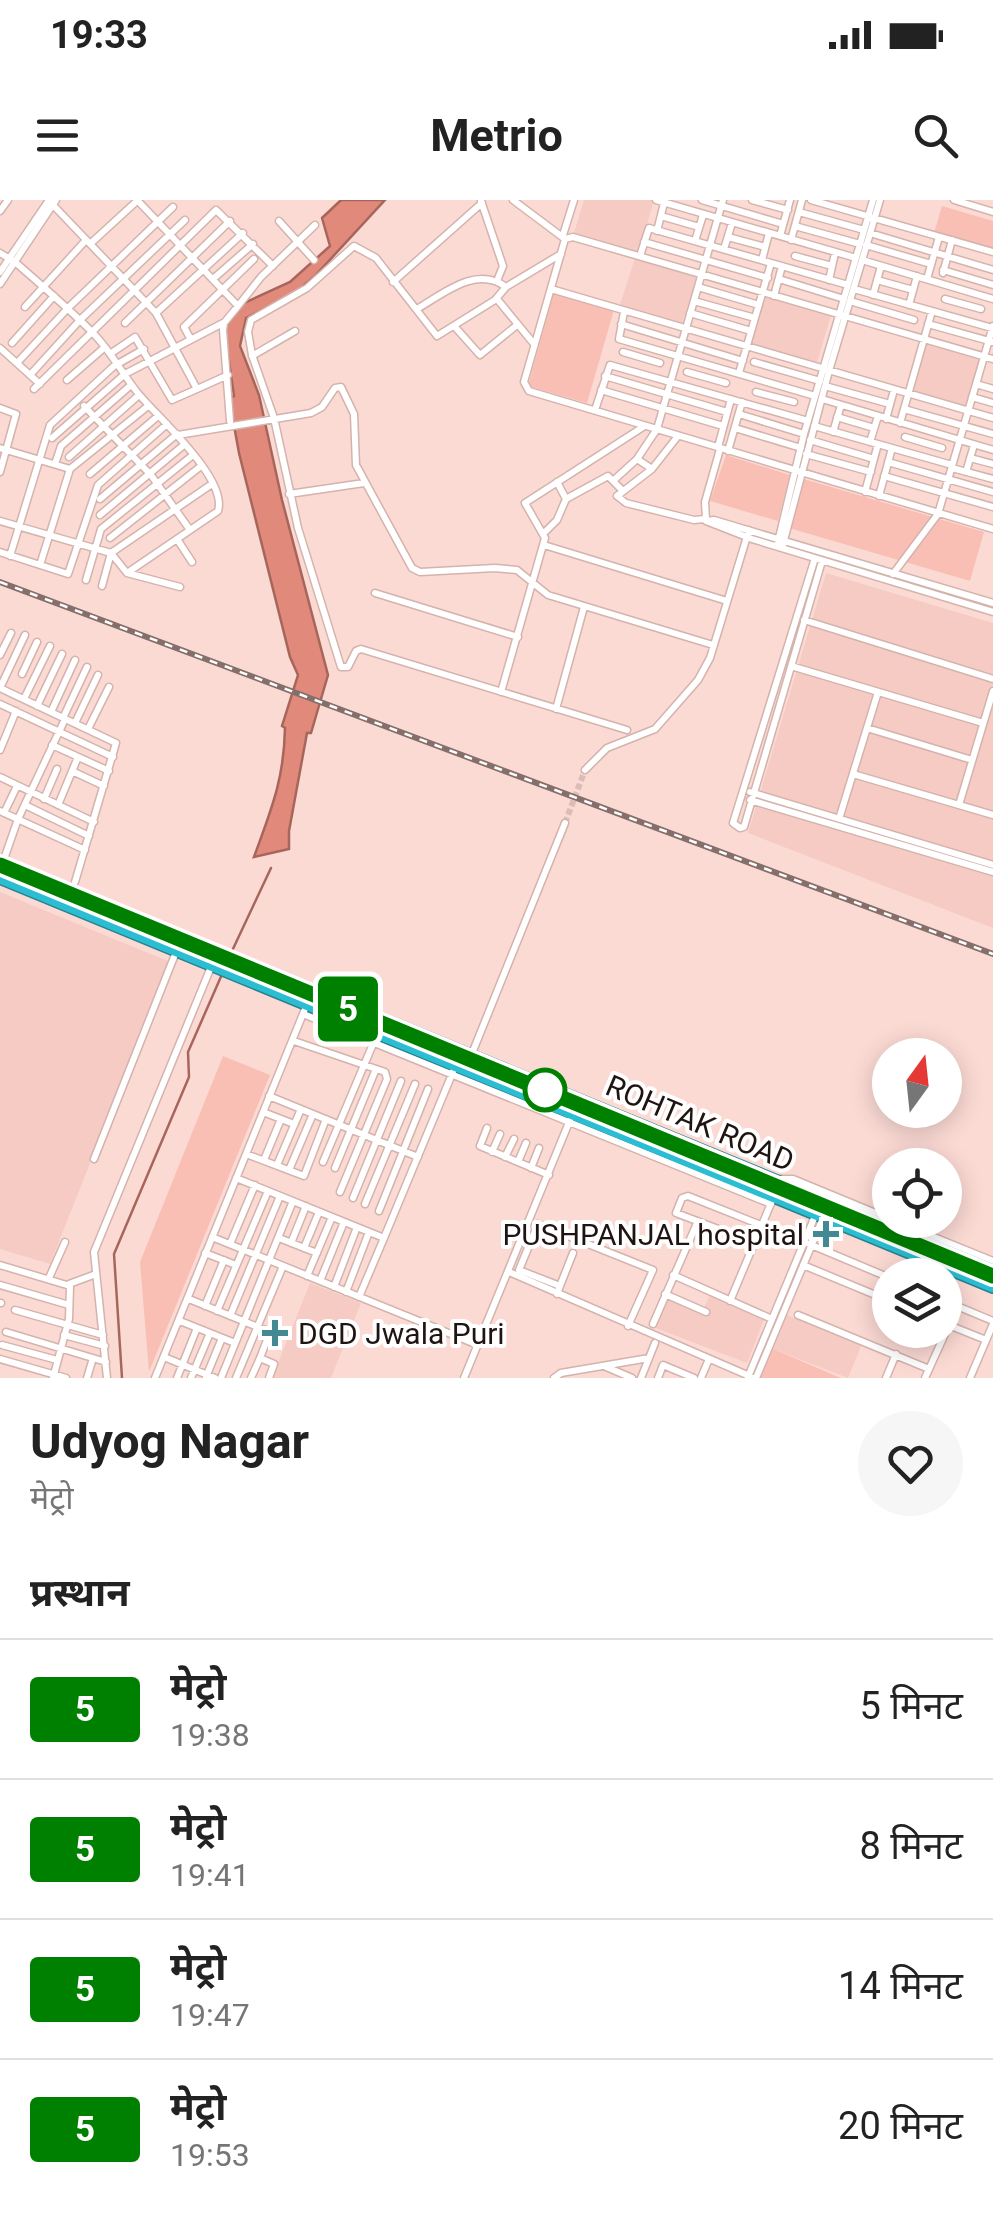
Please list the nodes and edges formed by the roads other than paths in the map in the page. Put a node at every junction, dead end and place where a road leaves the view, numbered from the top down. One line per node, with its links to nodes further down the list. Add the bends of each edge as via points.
1 (8, 200): 18 (street)
2 (138, 200): 28 (street); 47 (street)
3 (513, 200): 40 (street)
4 (574, 200): 40 (street)
5 (702, 200): 15 (street)
6 (752, 200): 17 (street)
7 (790, 200): 17 (street)
8 (802, 200): 19 (street)
9 (811, 200): 23 (street)
10 (955, 200): 20 (street)
11 (52, 202): 47 (street); 66 (street)
12 (481, 202): 87 (street, via 503,266); 90 (street)
13 (661, 202): 21 (street); 22 (street)
14 (879, 202): 23 (street)
15 (722, 203): 24 (street); 31 (street)
16 (173, 208): 28 (street)
17 (788, 210): 31 (street)
18 (0, 211)
19 (798, 212): 32 (street); 35 (street)
20 (993, 212)
21 (703, 214): 24 (street); 33 (street)
22 (661, 216): 33 (street); 34 (street)
23 (871, 217): 35 (street); 42 (street)
24 (718, 219): 29 (street); 51 (street)
25 (185, 220): 38 (street)
26 (230, 220): 36 (street); 50 (street, via 216,210); 60 (street)
27 (279, 221): 44 (street)
28 (158, 222): 38 (street); 71 (street)
29 (732, 222): 37 (street); 41 (street)
30 (316, 224): 44 (street)
31 (784, 224): 39 (street)
32 (795, 226): 46 (street); 52 (street)
33 (699, 227): 45 (street)
34 (657, 231): 45 (street); 48 (street, via 648,228)
35 (867, 231): 52 (street); 56 (street)
36 (243, 233): 49 (street); 76 (street)
37 (769, 233): 39 (street); 53 (street)
38 (170, 234): 50 (street); 82 (street)
39 (780, 236): 46 (street)
40 (564, 237): 59 (street); 61 (street)
41 (728, 237): 53 (street); 54 (street)
42 (939, 237): 43 (street); 56 (street)
43 (952, 240): 57 (street); 63 (street)
44 (299, 241): 67 (street); 72 (street)
45 (695, 241): 51 (street)
46 (795, 241): 55 (street); 62 (street)
47 (88, 242): 71 (street); 98 (street)
48 (644, 242): 61 (street); 68 (street)
49 (252, 244): 72 (street); 86 (street)
50 (180, 245): 60 (street); 101 (street)
51 (710, 245): 54 (street); 68 (street)
52 (863, 245): 65 (street); 70 (street)
53 (765, 247): 69 (street)
54 (724, 249): 69 (street)
55 (836, 252): 65 (street); 73 (street)
56 (935, 252): 63 (street); 70 (street)
57 (993, 252)
58 (0, 253): 66 (street)
59 (562, 254): 96 (street); 100 (street)
60 (192, 256): 76 (street); 112 (street)
61 (640, 256): 80 (street)
62 (795, 256): 73 (street); 75 (street)
63 (948, 256): 77 (street); 78 (street)
64 (254, 259): 99 (street)
65 (858, 259): 74 (street); 97 (street)
66 (12, 260): 79 (street); 92 (street); 98 (street)
67 (314, 260)
68 (706, 260): 80 (street); 83 (street)
69 (766, 262): 75 (street); 83 (street)
70 (931, 264): 85 (street)
71 (111, 266): 82 (street); 117 (street)
72 (273, 266): 114 (street)
73 (832, 266): 88 (street)
74 (881, 266): 81 (street); 89 (street)
75 (787, 268): 84 (street); 88 (street)
76 (204, 270): 86 (street); 122 (street)
77 (944, 270): 91 (street); 93 (street)
78 (993, 270)
79 (0, 272)
80 (702, 275): 94 (street); 103 (street)
81 (917, 276): 85 (street); 102 (street)
82 (123, 278): 101 (street); 126 (street)
83 (768, 278): 103 (street)
84 (779, 279): 106 (street); 111 (street)
85 (927, 279): 91 (street)
86 (213, 280): 99 (street)
87 (498, 280): 96 (street); 118 (street, via 470,280)
88 (829, 280): 97 (street)
89 (877, 280): 102 (street); 104 (street)
90 (393, 282): 118 (street); 157 (street, via 371,253 352,247 320,278 250,320)
91 (939, 283): 95 (street)
92 (0, 284)
93 (993, 285)
94 (698, 286): 110 (street); 113 (street)
95 (948, 286): 107 (street); 109 (street)
96 (506, 287): 108 (street)
97 (851, 287): 104 (street); 111 (street)
98 (44, 288): 105 (street); 116 (street)
99 (222, 289): 114 (street); 141 (street, via 184,327)
100 (551, 289): 120 (street); 148 (street)
101 (134, 290): 112 (street); 138 (street)
102 (913, 290): 115 (street)
103 (762, 293): 106 (street); 113 (street)
104 (873, 294): 115 (street)
105 (54, 296): 117 (street); 146 (street)
106 (774, 296): 124 (street)
107 (989, 297): 119 (street)
108 (496, 299): 133 (street); 134 (street)
109 (944, 299): 119 (street); 121 (street)
110 (694, 300): 123 (street); 125 (street)
111 (847, 300): 124 (street); 127 (street)
112 (146, 302): 122 (street); 129 (street)
113 (759, 305): 125 (street)
114 (238, 306): 128 (street)
115 (914, 306): 121 (street); 127 (street)
116 (26, 308)
117 (68, 308): 126 (street); 164 (street)
118 (416, 310): 134 (street, via 437,336)
119 (981, 310): 132 (street)
120 (624, 311): 130 (street); 136 (street)
121 (936, 312): 131 (street); 132 (street)
122 (156, 313): 147 (street)
123 (690, 314): 136 (street); 137 (street)
124 (842, 316): 140 (street); 168 (street)
125 (755, 318): 137 (street)
126 (80, 320): 138 (street); 174 (street)
127 (914, 320): 140 (street)
128 (224, 322): 141 (street); 175 (street)
129 (125, 323)
130 (621, 324): 142 (street, via 618,338); 144 (street)
131 (928, 324): 143 (street); 145 (street)
132 (978, 324): 135 (street)
133 (517, 325): 134 (street, via 480,355); 148 (street)
134 (455, 327)
135 (993, 328): 145 (street)
136 (686, 329): 144 (street); 149 (street)
137 (752, 331): 149 (street)
138 (93, 332): 152 (street); 174 (street, via 37,387)
139 (296, 332): 157 (street)
140 (910, 336): 143 (street)
141 (190, 338): 147 (street)
142 (626, 340): 154 (street); 155 (street)
143 (924, 340): 158 (street); 194 (street)
144 (682, 342): 156 (street); 161 (street)
145 (991, 342): 158 (street)
146 (12, 343)
147 (175, 345): 159 (street); 188 (street)
148 (535, 345): 211 (street, via 526,389)
149 (747, 347): 153 (street); 161 (street)
150 (0, 348): 164 (street)
151 (144, 349): 152 (street, via 133,337); 159 (street); 165 (street)
152 (108, 350): 165 (street); 180 (street)
153 (757, 350): 162 (street); 168 (street)
154 (664, 351): 156 (street); 163 (street)
155 (622, 352): 163 (street); 166 (street)
156 (678, 355): 160 (street); 181 (street)
157 (252, 356): 219 (street)
158 (988, 358): 169 (street)
159 (150, 359): 172 (street); 188 (street, via 173,401)
160 (691, 359): 167 (street); 170 (street)
161 (743, 360): 171 (street)
162 (754, 362): 177 (street); 183 (street)
163 (660, 363): 178 (street)
164 (17, 364): 174 (street)
165 (117, 364): 172 (street); 197 (street)
166 (618, 368): 176 (street, via 608,365); 178 (street)
167 (730, 370): 171 (street); 182 (street)
168 (826, 370): 183 (street); 191 (street)
169 (980, 370): 173 (street); 184 (street)
170 (687, 372): 182 (street); 186 (street)
171 (739, 373): 177 (street)
172 (124, 374): 185 (street); 207 (street)
173 (993, 374)
174 (30, 375)
175 (228, 375): 188 (street); 222 (street)
176 (605, 376): 189 (street); 193 (street)
177 (750, 376): 179 (street)
178 (656, 378): 181 (street)
179 (760, 379): 190 (street); 192 (street)
180 (66, 380)
181 (671, 382): 186 (street); 193 (street)
182 (726, 383): 198 (street)
183 (822, 384): 199 (street); 203 (street)
184 (976, 384): 187 (street); 196 (street)
185 (132, 385): 195 (street); 217 (street)
186 (683, 385): 198 (street)
187 (993, 388)
188 (197, 389)
189 (601, 390): 208 (street); 211 (street)
190 (797, 390): 199 (street); 201 (street)
191 (894, 390): 194 (street); 203 (street)
192 (756, 392): 201 (street); 204 (street)
193 (667, 394): 208 (street); 213 (street)
194 (908, 394): 209 (street); 212 (street)
195 (139, 395): 205 (street); 226 (street)
196 (972, 397): 202 (street); 212 (street)
197 (77, 398): 207 (street); 259 (street, via 48,428)
198 (727, 398): 200 (street); 213 (street)
199 (818, 398): 206 (street); 224 (street)
200 (742, 402): 204 (street); 214 (street)
201 (794, 402): 216 (street)
202 (993, 403)
203 (890, 404): 220 (street)
204 (752, 405): 216 (street)
205 (148, 406): 215 (street); 236 (street)
206 (840, 406): 218 (street); 220 (street)
207 (86, 407): 217 (street); 240 (street)
208 (663, 408): 228 (street); 232 (street)
209 (904, 408): 225 (street); 229 (street)
210 (1, 410): 249 (street, via 16,414)
211 (595, 410): 227 (street)
212 (968, 411): 221 (street); 229 (street)
213 (727, 412): 228 (street)
214 (739, 414): 230 (street); 239 (street)
215 (158, 416): 223 (street); 245 (street)
216 (790, 416): 224 (street)
217 (95, 417): 226 (street); 263 (street, via 61,446)
218 (837, 417): 231 (street); 233 (street)
219 (273, 418): 222 (street); 285 (street, via 316,412 341,387 354,414); 291 (street)
220 (882, 418): 225 (street); 231 (street)
221 (993, 418)
222 (230, 423): 234 (street)
223 (167, 424): 234 (street); 254 (street)
224 (811, 424): 233 (street); 239 (street)
225 (904, 424): 238 (street); 241 (street)
226 (103, 426): 236 (street); 256 (street)
227 (645, 426): 232 (street); 283 (street)
228 (723, 426): 250 (street)
229 (964, 426): 235 (street); 242 (street)
230 (735, 428): 250 (street); 252 (street)
231 (874, 428): 243 (street)
232 (657, 430): 237 (street); 260 (street)
233 (833, 432): 243 (street)
234 (177, 434): 244 (street); 264 (street)
235 (993, 434)
236 (112, 435): 245 (street); 269 (street)
237 (678, 436): 250 (street); 270 (street)
238 (945, 436): 242 (street); 248 (street)
239 (807, 437): 252 (street); 257 (street)
240 (52, 438)
241 (905, 438): 248 (street); 253 (street)
242 (960, 441): 246 (street); 267 (street)
243 (874, 443): 247 (street); 257 (street)
244 (185, 444): 255 (street); 276 (street)
245 (122, 445): 254 (street); 275 (street)
246 (974, 445): 251 (street); 258 (street)
247 (892, 448): 253 (street); 262 (street)
248 (942, 448): 261 (street)
249 (3, 449): 259 (street); 271 (street)
250 (722, 449): 272 (street); 299 (street)
251 (993, 450)
252 (804, 451): 272 (street); 273 (street)
253 (901, 451): 261 (street)
254 (131, 455): 264 (street); 309 (street, via 98,484)
255 (193, 455): 266 (street); 282 (street)
256 (69, 457)
257 (874, 458): 273 (street)
258 (970, 458): 265 (street); 274 (street)
259 (38, 459): 263 (street); 301 (street)
260 (637, 459): 268 (street); 270 (street)
261 (938, 461): 267 (street)
262 (888, 462): 277 (street); 279 (street)
263 (56, 464): 269 (street)
264 (140, 464): 276 (street); 293 (street)
265 (993, 464)
266 (201, 466): 284 (street); 287 (street)
267 (952, 466): 274 (street); 279 (street)
268 (628, 468): 278 (street); 281 (street)
269 (70, 469): 306 (street)
270 (652, 469): 278 (street)
271 (0, 472)
272 (798, 472): 288 (street); 310 (street)
273 (871, 472): 288 (street)
274 (966, 472): 280 (street)
275 (90, 474)
276 (149, 474): 282 (street); 298 (street)
277 (884, 476): 290 (street); 292 (street)
278 (639, 478): 286 (street)
279 (948, 478): 289 (street); 290 (street)
280 (993, 479)
281 (614, 480): 286 (street); 294 (street, via 598,479)
282 (156, 482): 287 (street); 312 (street, via 100,529)
283 (556, 482): 294 (street); 304 (street, via 524,505)
284 (212, 484): 295 (street); 302 (street, via 220,509)
285 (364, 484): 291 (street); 322 (street, via 412,568 509,568)
286 (622, 490): 299 (street, via 618,496 626,503)
287 (164, 492): 295 (street); 307 (street)
288 (865, 492): 292 (street)
289 (993, 492)
290 (944, 493): 296 (street); 297 (street)
291 (289, 494): 350 (street, via 339,665 348,667 361,648)
292 (878, 496): 297 (street)
293 (100, 499)
294 (566, 499): 304 (street)
295 (176, 507): 302 (street); 314 (street)
296 (993, 507)
297 (938, 514): 303 (street); 320 (street)
298 (100, 515)
299 (706, 520): 305 (street)
300 (0, 521): 301 (street)
301 (18, 526): 306 (street); 315 (street)
302 (190, 530): 308 (street)
303 (993, 530)
304 (544, 533): 311 (street)
305 (748, 534): 310 (street); 326 (street)
306 (48, 535): 309 (street); 318 (street)
307 (110, 538)
308 (177, 539): 317 (street); 319 (street)
309 (79, 544): 312 (street); 318 (street, via 68,574)
310 (780, 544): 316 (street); 320 (street)
311 (544, 545): 322 (street); 326 (street)
312 (95, 549): 314 (street); 321 (street)
313 (0, 552): 315 (street)
314 (111, 554): 319 (street); 323 (street)
315 (10, 556): 318 (street)
316 (818, 560): 329 (street); 330 (street); 381 (street)
317 (192, 562)
318 (40, 566)
319 (127, 573): 324 (street)
320 (893, 574): 327 (street)
321 (86, 580)
322 (533, 584): 328 (street); 333 (street)
323 (102, 586)
324 (180, 587)
325 (375, 593): 333 (street)
326 (727, 601): 335 (street)
327 (993, 604)
328 (584, 607): 335 (street); 355 (street)
329 (993, 612)
330 (804, 620): 340 (street); 346 (street)
331 (10, 632): 338 (street)
332 (25, 636): 341 (street)
333 (518, 637): 350 (street)
334 (37, 642): 343 (street)
335 (713, 645): 372 (street, via 698,680 655,729 607,748)
336 (50, 646): 345 (street)
337 (62, 654): 354 (street)
338 (0, 655)
339 (75, 660): 357 (street)
340 (790, 666): 351 (street); 381 (street)
341 (10, 667): 343 (street); 348 (street)
342 (87, 667): 359 (street)
343 (22, 674): 345 (street)
344 (98, 675): 360 (street)
345 (34, 680): 352 (street)
346 (993, 680)
347 (109, 687): 363 (street)
348 (0, 688): 352 (street)
349 (993, 691): 361 (street)
350 (501, 692): 355 (street)
351 (878, 692): 361 (street); 362 (street)
352 (24, 700): 354 (street)
353 (2, 705): 356 (street); 358 (street)
354 (38, 706): 357 (street)
355 (556, 709): 364 (street)
356 (16, 711): 365 (street); 367 (street)
357 (51, 712): 359 (street)
358 (0, 716)
359 (64, 718): 360 (street); 365 (street)
360 (75, 723): 363 (street)
361 (983, 723): 370 (street)
362 (867, 728): 370 (street); 375 (street)
363 (88, 729): 369 (street, via 116,742)
364 (627, 730)
365 (59, 732): 366 (street); 369 (street)
366 (52, 746): 368 (street); 380 (street)
367 (0, 750)
368 (78, 757): 373 (street); 374 (street)
369 (113, 757): 374 (street)
370 (972, 760): 384 (street)
371 (57, 770): 382 (street)
372 (585, 770)
373 (72, 771): 378 (street); 383 (street)
374 (109, 771): 378 (street)
375 (853, 774): 384 (street); 388 (street)
376 (2, 778): 377 (street); 379 (street)
377 (17, 786): 380 (street); 386 (street)
378 (104, 786): 390 (street)
379 (0, 788)
380 (31, 792): 382 (street); 385 (street)
381 (748, 795): 388 (street); 392 (street); 396 (street)
382 (44, 798): 383 (street)
383 (58, 805): 390 (street)
384 (959, 805): 387 (street)
385 (25, 806): 389 (street); 393 (street)
386 (2, 812): 389 (street)
387 (993, 815)
388 (839, 819): 396 (street)
389 (18, 820): 394 (street); 395 (street)
390 (94, 822): 393 (street)
391 (565, 823): 404 (street)
392 (738, 827)
393 (89, 836): 394 (street)
394 (85, 850): 398 (street)
395 (2, 863): 401 (highway, ROHTAK ROAD, via 259,970)
396 (993, 868)
397 (0, 878): 399 (highway, ROHTAK ROAD)
398 (75, 882)
399 (176, 951): 400 (highway, ROHTAK ROAD); 435 (street)
400 (213, 966): 401 (highway, ROHTAK ROAD); 491 (street, via 96,1242)
401 (311, 999): 402 (highway, ROHTAK ROAD); 403 (street); 404 (highway, ROHTAK ROAD)
402 (374, 1039): 405 (street); 407 (highway, ROHTAK ROAD)
403 (294, 1041): 405 (street); 411 (street)
404 (470, 1056): 432 (highway, ROHTAK ROAD)
405 (363, 1067): 406 (street); 419 (street)
406 (376, 1069): 421 (street); 423 (street, via 387,1078)
407 (453, 1072): 415 (highway, ROHTAK ROAD); 433 (street)
408 (402, 1081): 425 (street)
409 (416, 1084): 427 (street)
410 (428, 1089): 429 (street)
411 (269, 1096): 412 (street); 413 (street)
412 (301, 1108): 414 (street); 418 (street)
413 (263, 1112): 416 (street); 431 (street)
414 (313, 1114): 417 (street); 443 (street)
415 (571, 1118): 442 (highway, ROHTAK ROAD); 444 (street); 452 (street)
416 (281, 1119): 418 (street); 436 (street)
417 (326, 1119): 419 (street); 443 (street, via 304,1176)
418 (294, 1124): 439 (street)
419 (338, 1124): 421 (street); 437 (street)
420 (488, 1128): 430 (street, via 480,1146)
421 (351, 1130): 423 (street); 440 (street)
422 (500, 1134): 430 (street)
423 (364, 1135): 425 (street); 448 (street)
424 (514, 1139): 434 (street)
425 (377, 1140): 427 (street); 450 (street)
426 (526, 1143): 438 (street)
427 (390, 1146): 429 (street); 454 (street)
428 (539, 1148): 441 (street)
429 (403, 1151): 433 (street); 456 (street)
430 (492, 1152): 434 (street)
431 (246, 1154): 436 (street); 445 (street)
432 (707, 1154): 442 (highway); 451 (highway, ROHTAK ROAD)
433 (418, 1157): 468 (street)
434 (505, 1157): 438 (street)
435 (94, 1159)
436 (264, 1160): 439 (street)
437 (323, 1162)
438 (518, 1162): 441 (street)
439 (277, 1166): 443 (street)
440 (335, 1168)
441 (531, 1168): 444 (street)
442 (702, 1168): 452 (highway, ROHTAK ROAD)
443 (289, 1170)
444 (549, 1175): 490 (street)
445 (236, 1178): 446 (street); 466 (street)
446 (255, 1185): 447 (street); 474 (street)
447 (268, 1191): 449 (street); 476 (street)
448 (340, 1192)
449 (280, 1196): 453 (street); 480 (street)
450 (352, 1198)
451 (827, 1198): 458 (street); 459 (street); 489 (highway, ROHTAK ROAD)
452 (772, 1200): 459 (highway, ROHTAK ROAD); 463 (street)
453 (294, 1201): 455 (street); 467 (street)
454 (365, 1204)
455 (306, 1206): 457 (street); 473 (street)
456 (379, 1210)
457 (319, 1212): 460 (street); 475 (street)
458 (872, 1213)
459 (819, 1215): 472 (street); 499 (highway, ROHTAK ROAD)
460 (332, 1217): 462 (street); 479 (street)
461 (698, 1221): 463 (street, via 676,1212 685,1195); 471 (street); 492 (street)
462 (344, 1222): 464 (street); 495 (street)
463 (762, 1225): 471 (street); 472 (street)
464 (357, 1227): 465 (street); 498 (street)
465 (369, 1232): 468 (street); 501 (street)
466 (212, 1238): 474 (street); 478 (street)
467 (278, 1238): 473 (street); 482 (street)
468 (384, 1238): 504 (street)
469 (936, 1238): 483 (street)
470 (65, 1242): 494 (street)
471 (754, 1242): 506 (street)
472 (804, 1242): 484 (street); 488 (street)
473 (291, 1243): 475 (street)
474 (230, 1244): 476 (street)
475 (304, 1248): 479 (street)
476 (242, 1250): 480 (street); 486 (street)
477 (574, 1252): 500 (street)
478 (205, 1253): 481 (street); 505 (street)
479 (317, 1253): 493 (street)
480 (256, 1255): 482 (street); 515 (street)
481 (224, 1260): 486 (street); 508 (street)
482 (269, 1261): 487 (street); 518 (street)
483 (993, 1261)
484 (799, 1263): 502 (street); 509 (street)
485 (0, 1265): 494 (street)
486 (236, 1265): 512 (street)
487 (283, 1266): 493 (street); 522 (street)
488 (872, 1270)
489 (993, 1270)
490 (509, 1272): 500 (street); 535 (street)
491 (96, 1274): 496 (street); 529 (street)
492 (673, 1275): 503 (street); 506 (street)
493 (307, 1276): 495 (street)
494 (49, 1278): 496 (street)
495 (320, 1281): 498 (street)
496 (68, 1284): 507 (street)
497 (0, 1285): 507 (street)
498 (334, 1287): 501 (street)
499 (993, 1287)
500 (558, 1290): 523 (street); 523 (street, via 518,1270 538,1224 653,1270)
501 (346, 1292): 504 (street)
502 (872, 1293)
503 (666, 1294): 513 (street); 520 (street)
504 (359, 1297): 535 (street)
505 (188, 1299): 508 (street); 517 (street)
506 (730, 1301): 516 (street)
507 (70, 1305): 521 (street)
508 (205, 1306): 512 (street)
509 (780, 1308): 516 (street); 554 (street)
510 (962, 1308): 519 (street)
511 (14, 1310): 521 (street)
512 (217, 1310): 515 (street)
513 (706, 1312)
514 (798, 1315): 539 (street)
515 (230, 1316): 518 (street)
516 (772, 1319): 554 (street)
517 (180, 1321): 524 (street); 541 (street)
518 (244, 1321): 522 (street); 533 (street)
519 (993, 1322): 531 (street)
520 (653, 1324)
521 (67, 1325): 528 (street); 529 (street)
522 (257, 1326): 542 (street, via 270,1332); 560 (street)
523 (628, 1326): 546 (street)
524 (197, 1328): 527 (street); 548 (street)
525 (962, 1331): 531 (street)
526 (6, 1332): 537 (street)
527 (210, 1333): 530 (street); 551 (street)
528 (64, 1335): 536 (street); 537 (street)
529 (103, 1335): 536 (street)
530 (222, 1338): 533 (street); 553 (street)
531 (986, 1340): 571 (street)
532 (655, 1342): 543 (street)
533 (235, 1343): 553 (street)
534 (2, 1345): 545 (street)
535 (478, 1345): 563 (street)
536 (105, 1346): 547 (street)
537 (60, 1348): 540 (street); 545 (street)
538 (938, 1348): 550 (street)
539 (896, 1354): 550 (street); 569 (street)
540 (93, 1358): 547 (street); 556 (street)
541 (164, 1358): 548 (street); 558 (street)
542 (260, 1358): 561 (street); 562 (street, via 274,1364)
543 (649, 1358): 549 (street); 566 (street)
544 (0, 1359): 552 (street)
545 (58, 1360): 552 (street)
546 (710, 1360): 554 (street); 568 (street)
547 (106, 1362): 557 (street)
548 (182, 1364): 551 (street); 559 (street)
549 (603, 1366): 564 (street); 565 (street)
550 (929, 1369): 570 (street)
551 (192, 1374): 553 (street)
552 (53, 1376): 555 (street)
553 (212, 1377)
554 (751, 1377)
555 (66, 1378)
556 (86, 1378)
557 (107, 1378)
558 (155, 1378)
559 (177, 1378)
560 (236, 1378)
561 (251, 1378)
562 (269, 1378)
563 (464, 1378)
564 (554, 1378)
565 (632, 1378)
566 (641, 1378)
567 (658, 1378): 568 (street, via 663,1366)
568 (698, 1378)
569 (886, 1378)
570 (925, 1378)
571 (970, 1378)

